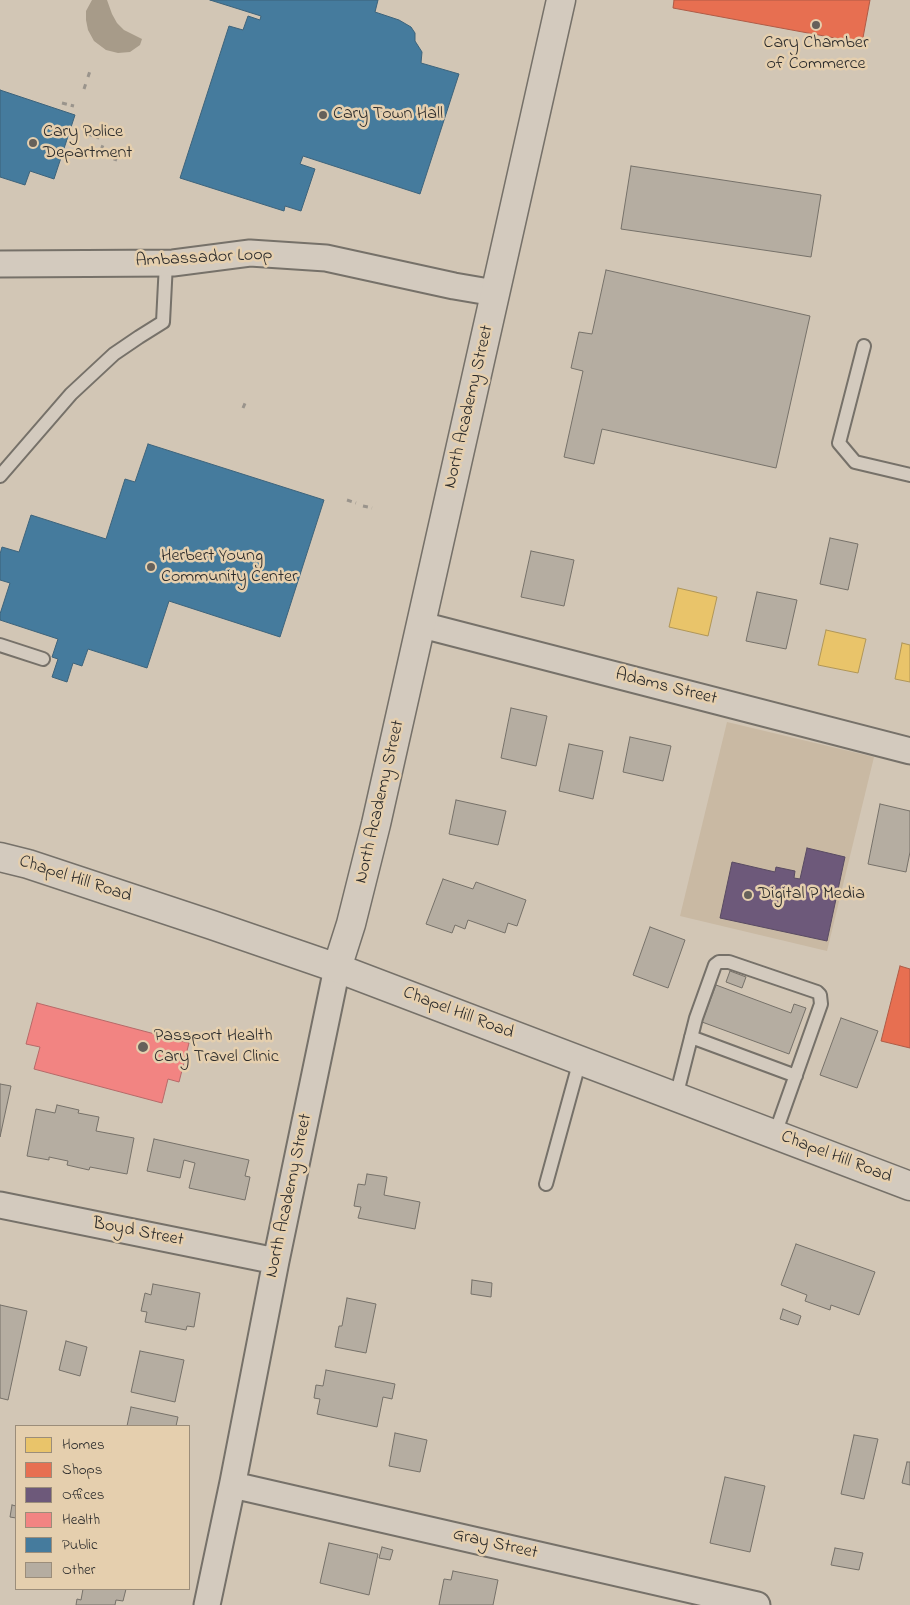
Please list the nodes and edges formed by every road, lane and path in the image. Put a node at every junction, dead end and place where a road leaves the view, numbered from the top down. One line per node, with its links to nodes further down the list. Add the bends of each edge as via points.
1 (561, 0): 18 (main road, North Academy Street)
2 (90, 71): 3 (path)
3 (88, 78)
4 (86, 83): 5 (path)
5 (84, 89)
6 (62, 102): 7 (path)
7 (74, 106)
8 (86, 124): 9 (path)
9 (85, 128)
10 (88, 134): 11 (path)
11 (99, 138)
12 (103, 145): 13 (path)
13 (101, 150)
14 (105, 156): 15 (path)
15 (118, 160)
16 (166, 263): 17 (street, Ambassador Loop); 18 (street, Ambassador Loop, via 250,253 326,258); 23 (lane, via 163,322 114,354 71,394)
17 (0, 264)
18 (495, 293): 28 (main road, North Academy Street)
19 (864, 346): 22 (lane, via 839,443 855,462)
20 (246, 402): 21 (path)
21 (244, 408)
22 (910, 475)
23 (0, 476)
24 (347, 500): 25 (path)
25 (356, 503)
26 (363, 506): 27 (path)
27 (372, 508)
28 (422, 625): 31 (street, Adams Street); 33 (main road, North Academy Street, via 359,896)
29 (0, 645): 30 (lane)
30 (43, 659)
31 (910, 751)
32 (0, 857): 33 (main road, Chapel Hill Road)
33 (337, 968): 35 (main road, Chapel Hill Road); 42 (street, North Academy Street)
34 (691, 1038): 36 (lane); 36 (lane, via 715,965 720,962 729,962 817,992 821,1004); 37 (lane)
35 (580, 1060): 37 (main road, Chapel Hill Road); 39 (lane)
36 (796, 1076): 38 (lane)
37 (676, 1097): 38 (main road, Chapel Hill Road)
38 (775, 1134): 40 (main road, Chapel Hill Road)
39 (546, 1184)
40 (910, 1186)
41 (0, 1205): 42 (street, Boyd Street)
42 (276, 1261): 43 (street, North Academy Street)
43 (233, 1485): 44 (street, North Academy Street); 45 (street, Gray Street)
44 (207, 1605)
45 (757, 1605)

